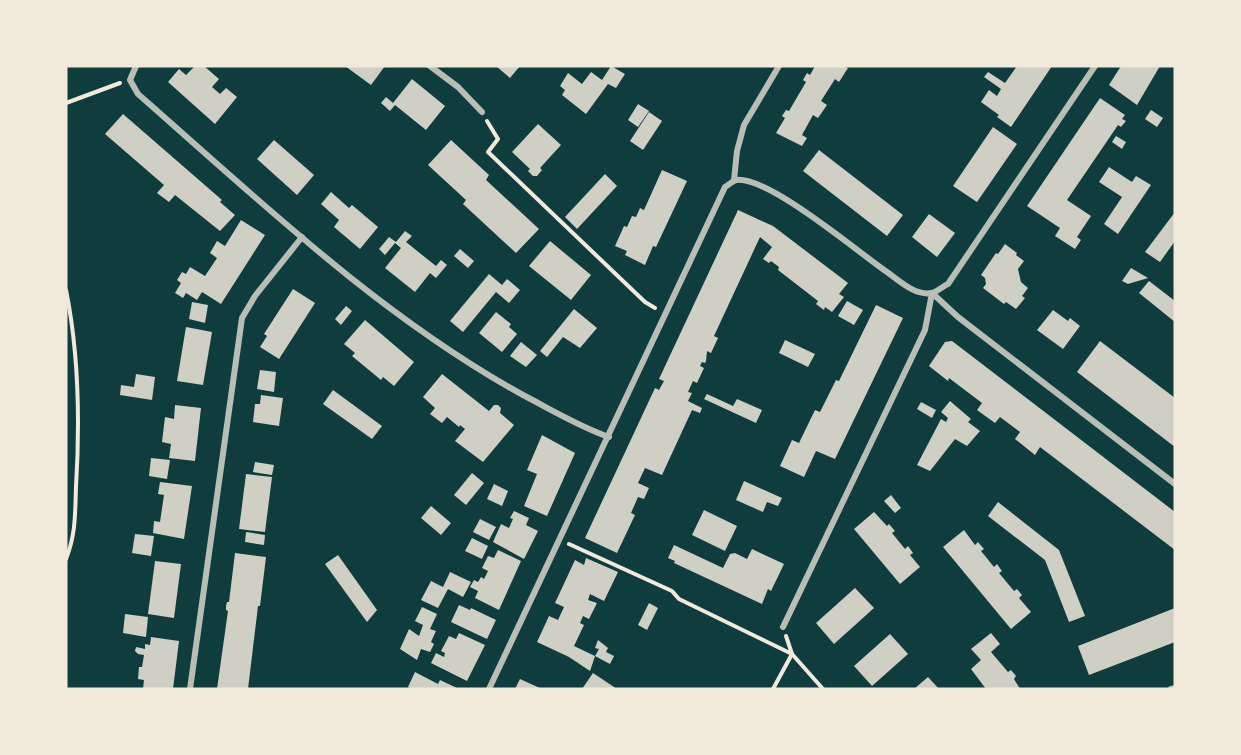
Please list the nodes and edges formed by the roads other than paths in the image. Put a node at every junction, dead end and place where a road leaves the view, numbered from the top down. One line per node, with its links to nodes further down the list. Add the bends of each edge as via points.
1 (136, 66): 7 (street, via 130,80 138,94)
2 (430, 66): 5 (street)
3 (779, 66): 6 (street, via 744,124 736,151)
4 (1095, 66): 8 (street, via 948,284)
5 (482, 112)
6 (734, 180): 8 (street, via 771,190 915,291); 9 (street, via 725,188)
7 (302, 237): 9 (street, via 376,297 493,378 585,429); 12 (street, via 242,318)
8 (932, 293): 10 (street); 11 (street, via 925,330)
9 (609, 437): 13 (street)
10 (1175, 484)
11 (783, 627)
12 (190, 689)
13 (489, 689)

